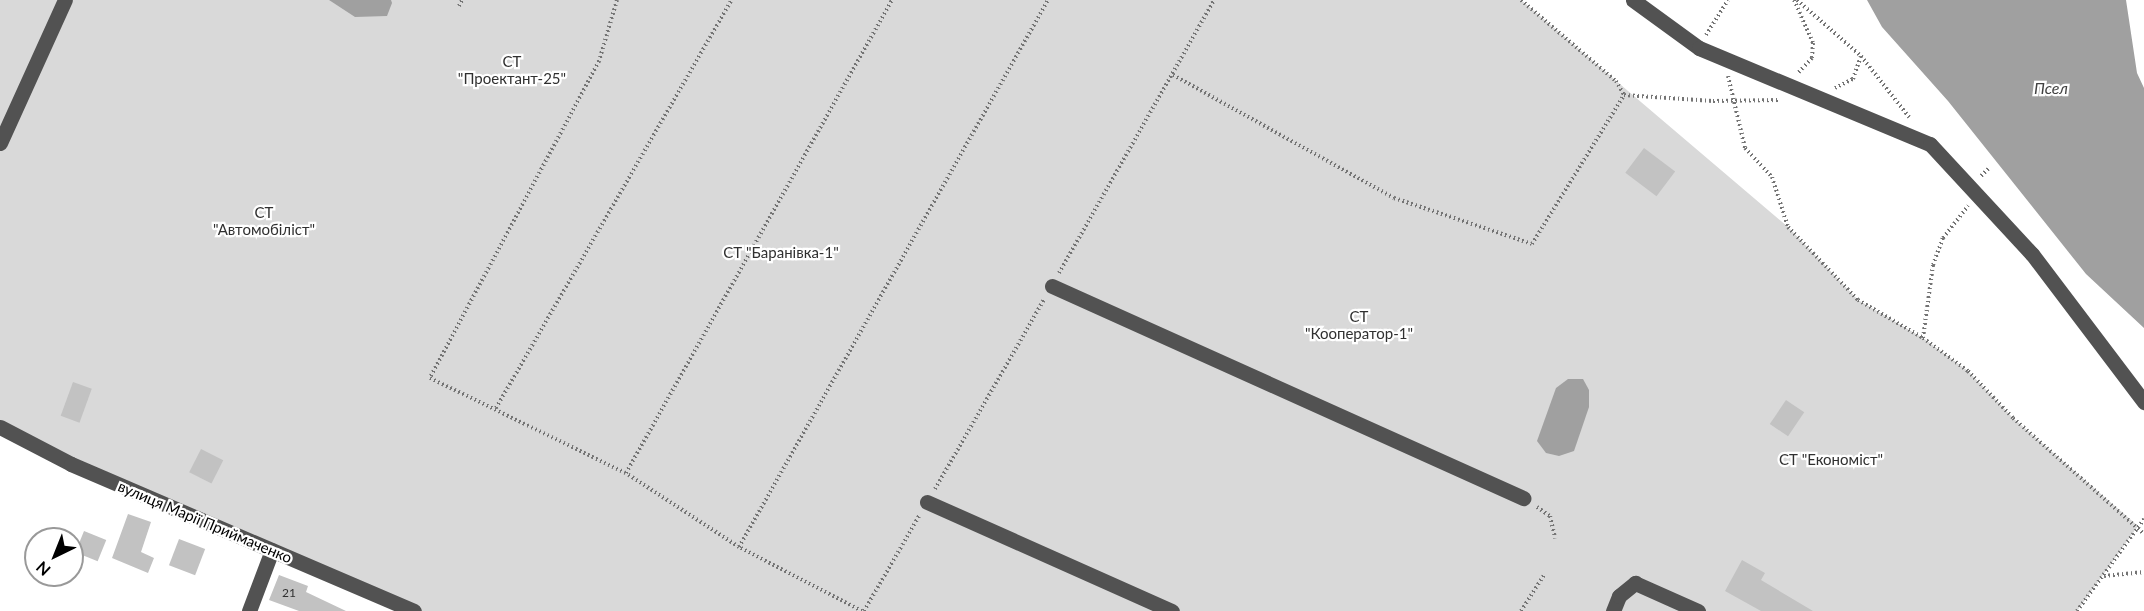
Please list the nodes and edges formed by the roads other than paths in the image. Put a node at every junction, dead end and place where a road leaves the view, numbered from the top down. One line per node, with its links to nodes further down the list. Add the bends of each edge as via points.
1 (65, 0): 3 (street)
2 (1633, 0): 5 (street, via 1699,48 1930,144 2032,254)
3 (0, 143)
4 (1052, 286): 7 (street)
5 (2144, 402)
6 (0, 427): 9 (street, вулиця Марії Приймаченко, via 71,464)
7 (1523, 498)
8 (927, 502): 12 (street)
9 (272, 550): 10 (street); 11 (street, вулиця Марії Приймаченко)
10 (249, 611)
11 (414, 611)
12 (1172, 611)
13 (1613, 611): 14 (street, via 1619,596 1635,583)
14 (1698, 611)

